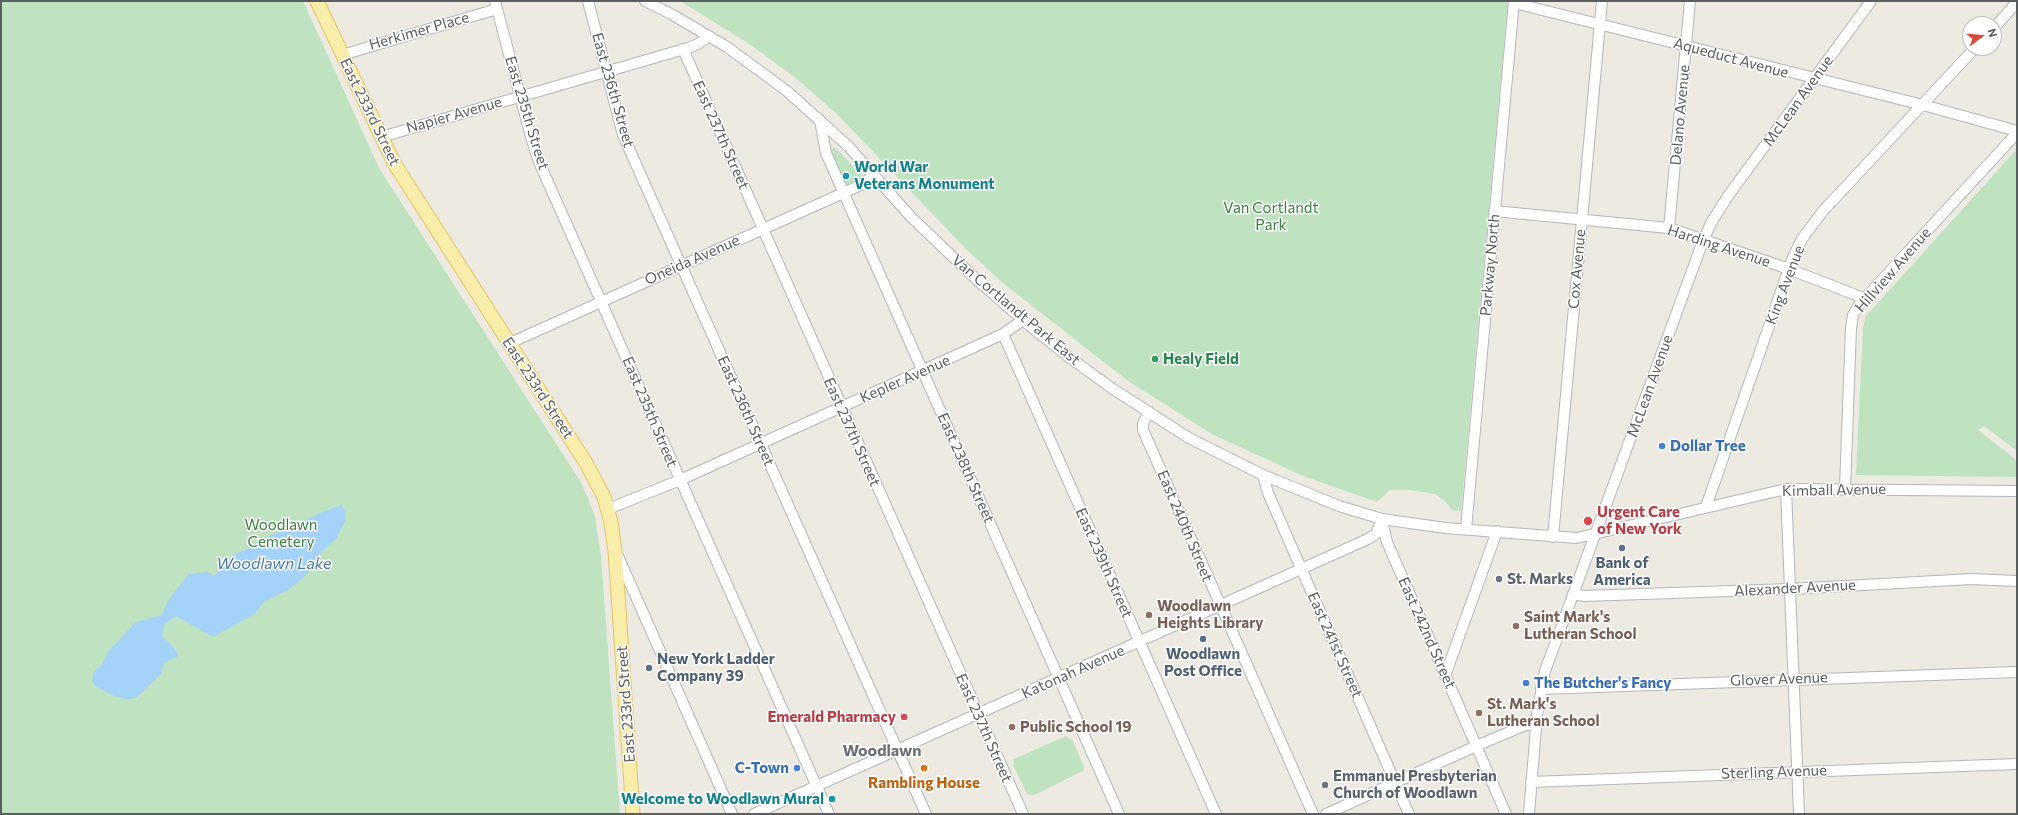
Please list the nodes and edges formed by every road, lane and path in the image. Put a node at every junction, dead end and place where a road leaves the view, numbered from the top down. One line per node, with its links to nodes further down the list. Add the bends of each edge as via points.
1 (317, 1): 15 (main road, East 233rd Street)
2 (588, 1): 17 (street, East 236th Street)
3 (645, 1): 12 (street, Van Cortlandt Park East)
4 (1602, 1): 11 (street, Cox Avenue)
5 (1690, 1): 13 (street, Delano Avenue)
6 (1871, 1): 18 (street, McLean Avenue)
7 (1514, 2): 11 (street, Aqueduct Avenue); 26 (street, Parkway North)
8 (2017, 2): 10 (street)
9 (496, 5): 15 (street, Herkimer Place); 19 (street, East 235th Street)
10 (2002, 19)
11 (1601, 24): 13 (street, Aqueduct Avenue); 27 (street, Cox Avenue)
12 (709, 36): 14 (street, Napier Avenue, via 698,44); 21 (street, Van Cortlandt Park East, via 773,80)
13 (1686, 46): 18 (street, Aqueduct Avenue); 28 (street, Delano Avenue)
14 (683, 49): 17 (street, Napier Avenue); 29 (street, East 237th Street)
15 (342, 55): 23 (main road, East 233rd Street)
16 (1968, 56): 20 (street, King Avenue)
17 (607, 71): 19 (street, Napier Avenue); 31 (street, East 236th Street, via 623,135)
18 (1814, 79): 20 (street, Aqueduct Avenue); 30 (street, McLean Avenue, via 1728,196)
19 (520, 96): 23 (street, Napier Avenue); 34 (street, East 235th Street, via 538,158)
20 (1923, 105): 22 (street, Aqueduct Avenue); 32 (street, King Avenue, via 1823,211 1802,239)
21 (820, 120): 24 (street, Van Cortlandt Park East); 25 (street, East 238th Street, via 824,148)
22 (2017, 132): 33 (street, Hillview Avenue)
23 (381, 137): 37 (main road, East 233rd Street, via 397,169)
24 (874, 175): 25 (street, Oneida Avenue); 35 (street, Van Cortlandt Park East, via 911,217)
25 (844, 193): 29 (street, Oneida Avenue); 38 (street, East 238th Street)
26 (1494, 211): 27 (street, Harding Avenue); 50 (street, Parkway North)
27 (1582, 220): 28 (street, Harding Avenue); 53 (street, Cox Avenue)
28 (1669, 228): 30 (street, Harding Avenue)
29 (763, 229): 31 (street, Oneida Avenue); 39 (street, East 237th Street)
30 (1703, 241): 32 (street, Harding Avenue); 52 (street, McLean Avenue)
31 (681, 266): 34 (street, Oneida Avenue); 41 (street, East 236th Street)
32 (1789, 269): 33 (street, Harding Avenue); 47 (street, King Avenue)
33 (1866, 299): 44 (street, Hillview Avenue, via 1853,315 1851,328)
34 (601, 301): 37 (street, Oneida Avenue); 43 (street, East 235th Street)
35 (1023, 320): 36 (street); 40 (street, Van Cortlandt Park East, via 1073,360)
36 (1003, 334): 38 (street, Kepler Avenue); 60 (street, East 239th Street)
37 (510, 343): 48 (main road, East 233rd Street, via 593,475)
38 (923, 371): 39 (street, Kepler Avenue); 63 (street, East 238th Street)
39 (841, 408): 41 (street, Kepler Avenue); 66 (street, East 237th Street)
40 (1149, 412): 42 (street, Van Cortlandt Park East, via 1202,445); 59 (street, East 240th Street, via 1143,423 1143,430)
41 (760, 444): 43 (street, Kepler Avenue); 69 (street, East 236th Street)
42 (1263, 475): 49 (street, Van Cortlandt Park East, via 1332,503); 55 (street, East 241st Street, via 1268,493)
43 (680, 480): 48 (street, Kepler Avenue); 74 (street, East 235th Street)
44 (1845, 488): 45 (street, Kimball Avenue); 46 (street, Kimball Avenue)
45 (1786, 489): 47 (street, Kimball Avenue); 57 (street)
46 (2017, 491)
47 (1706, 507): 52 (street, Kimball Avenue)
48 (608, 509): 54 (main road, East 233rd Street)
49 (1382, 519): 50 (street, Van Cortlandt Park East); 55 (street, Katonah Avenue, via 1374,536); 62 (street, East 242nd Street, via 1385,538)
50 (1466, 529): 51 (street, Kimball Avenue)
51 (1497, 531): 53 (street, Kimball Avenue); 62 (street)
52 (1596, 534): 53 (street, Kimball Avenue, via 1583,538); 58 (street, McLean Avenue)
53 (1553, 537)
54 (615, 551): 75 (main road, East 233rd Street); 76 (street)
55 (1302, 569): 59 (street, Katonah Avenue); 72 (street, East 241st Street)
56 (2017, 581): 57 (street, Alexander Avenue, via 1972,579)
57 (1790, 589): 58 (street, Alexander Avenue, via 1584,596); 64 (street)
58 (1573, 594): 65 (street, McLean Avenue)
59 (1220, 606): 60 (street, Katonah Avenue); 83 (street, East 240th Street)
60 (1139, 642): 63 (street, Katonah Avenue); 82 (street, East 239th Street)
61 (2017, 672): 64 (street, Glover Avenue)
62 (1445, 676): 68 (street, East 242nd Street)
63 (1059, 678): 66 (street, Katonah Avenue); 81 (street, East 238th Street)
64 (1794, 678): 65 (street, Glover Avenue); 71 (street)
65 (1541, 689): 67 (street, McLean Avenue)
66 (978, 714): 69 (street, Katonah Avenue); 80 (street, East 237th Street)
67 (1536, 724): 68 (street, via 1526,725); 73 (street, McLean Avenue)
68 (1476, 746): 72 (street); 86 (street, East 242nd Street)
69 (897, 750): 74 (street, Katonah Avenue); 79 (street, East 236th Street)
70 (2017, 764): 71 (street, Sterling Avenue)
71 (1798, 771): 73 (street, Sterling Avenue); 88 (street)
72 (1396, 782): 84 (street); 85 (street, East 241st Street)
73 (1531, 782): 87 (street, McLean Avenue)
74 (816, 786): 77 (street, Katonah Avenue); 78 (street, East 235th Street)
75 (633, 814)
76 (732, 814)
77 (754, 814)
78 (829, 814)
79 (926, 814)
80 (1022, 814)
81 (1119, 814)
82 (1216, 814)
83 (1313, 814)
84 (1326, 814)
85 (1409, 814)
86 (1506, 814)
87 (1529, 814)
88 (1799, 814)

